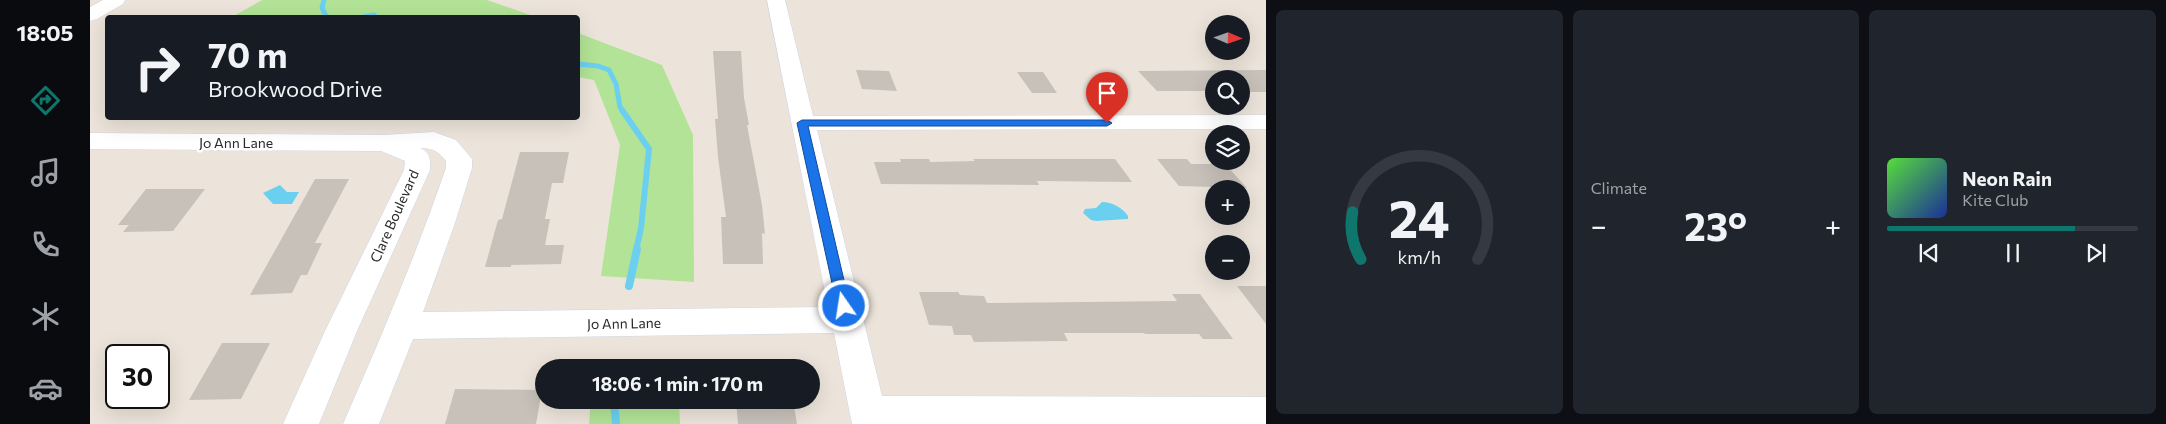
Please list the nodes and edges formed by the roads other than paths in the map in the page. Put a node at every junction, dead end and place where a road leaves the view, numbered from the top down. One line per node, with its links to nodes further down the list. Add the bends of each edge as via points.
1 (116, 0): 3 (street)
2 (776, 0): 5 (street)
3 (90, 15)
4 (1266, 122): 5 (street)
5 (802, 123): 8 (street)
6 (90, 141): 7 (street, Jo Ann Lane)
7 (383, 142): 9 (street, via 434,140 447,146 459,160 441,223); 12 (street, Clare Boulevard, via 418,157 417,170)
8 (847, 320): 9 (street, Jo Ann Lane); 11 (street)
9 (402, 326): 13 (street)
10 (1266, 414): 11 (street)
11 (869, 419)
12 (301, 424)
13 (361, 424)

